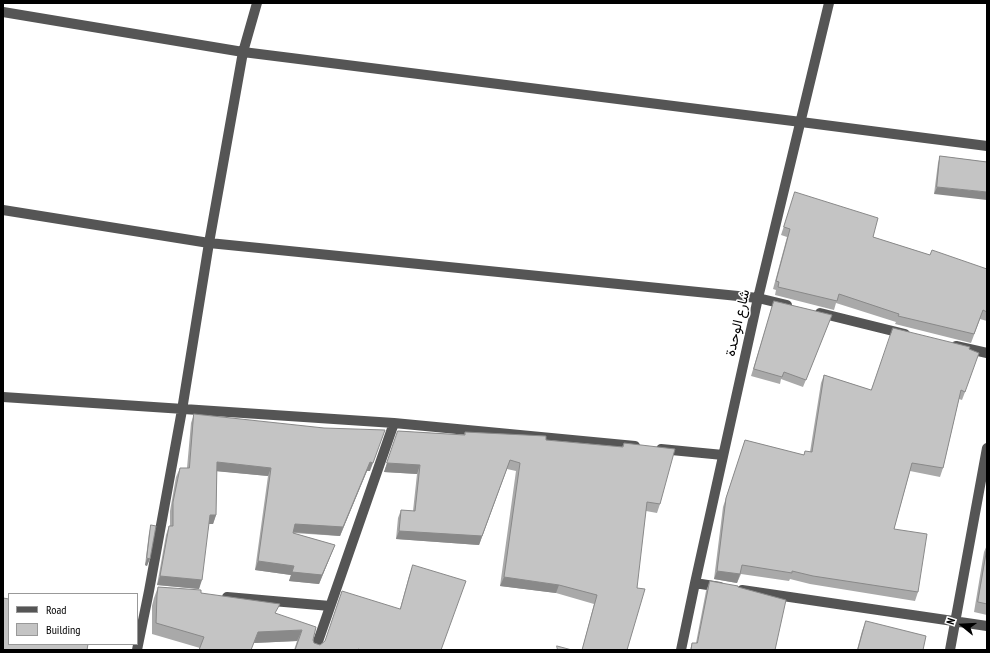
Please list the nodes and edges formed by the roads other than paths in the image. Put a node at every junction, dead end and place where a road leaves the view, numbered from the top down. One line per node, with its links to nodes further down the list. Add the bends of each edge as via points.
1 (257, 3): 4 (street)
2 (829, 3): 5 (street, شارع الوحدة)
3 (3, 12): 4 (street)
4 (243, 52): 5 (street); 8 (street)
5 (801, 122): 6 (street); 9 (street, شارع الوحدة)
6 (987, 146)
7 (3, 210): 8 (street)
8 (209, 243): 9 (street); 16 (street)
9 (758, 298): 10 (street); 19 (street, شارع الوحدة)
10 (796, 307)
11 (811, 311): 12 (street)
12 (918, 337)
13 (949, 344): 14 (street)
14 (987, 353)
15 (3, 398): 16 (street)
16 (182, 410): 17 (street); 25 (street, via 153,591)
17 (394, 423): 19 (street); 22 (street)
18 (987, 448): 23 (street)
19 (723, 455): 20 (street, شارع الوحدة)
20 (695, 583): 23 (street); 27 (street, شارع الوحدة)
21 (220, 597): 22 (street)
22 (330, 606): 26 (street)
23 (955, 621): 24 (street); 28 (street)
24 (987, 626)
25 (137, 650)
26 (315, 650)
27 (681, 650)
28 (950, 650)

